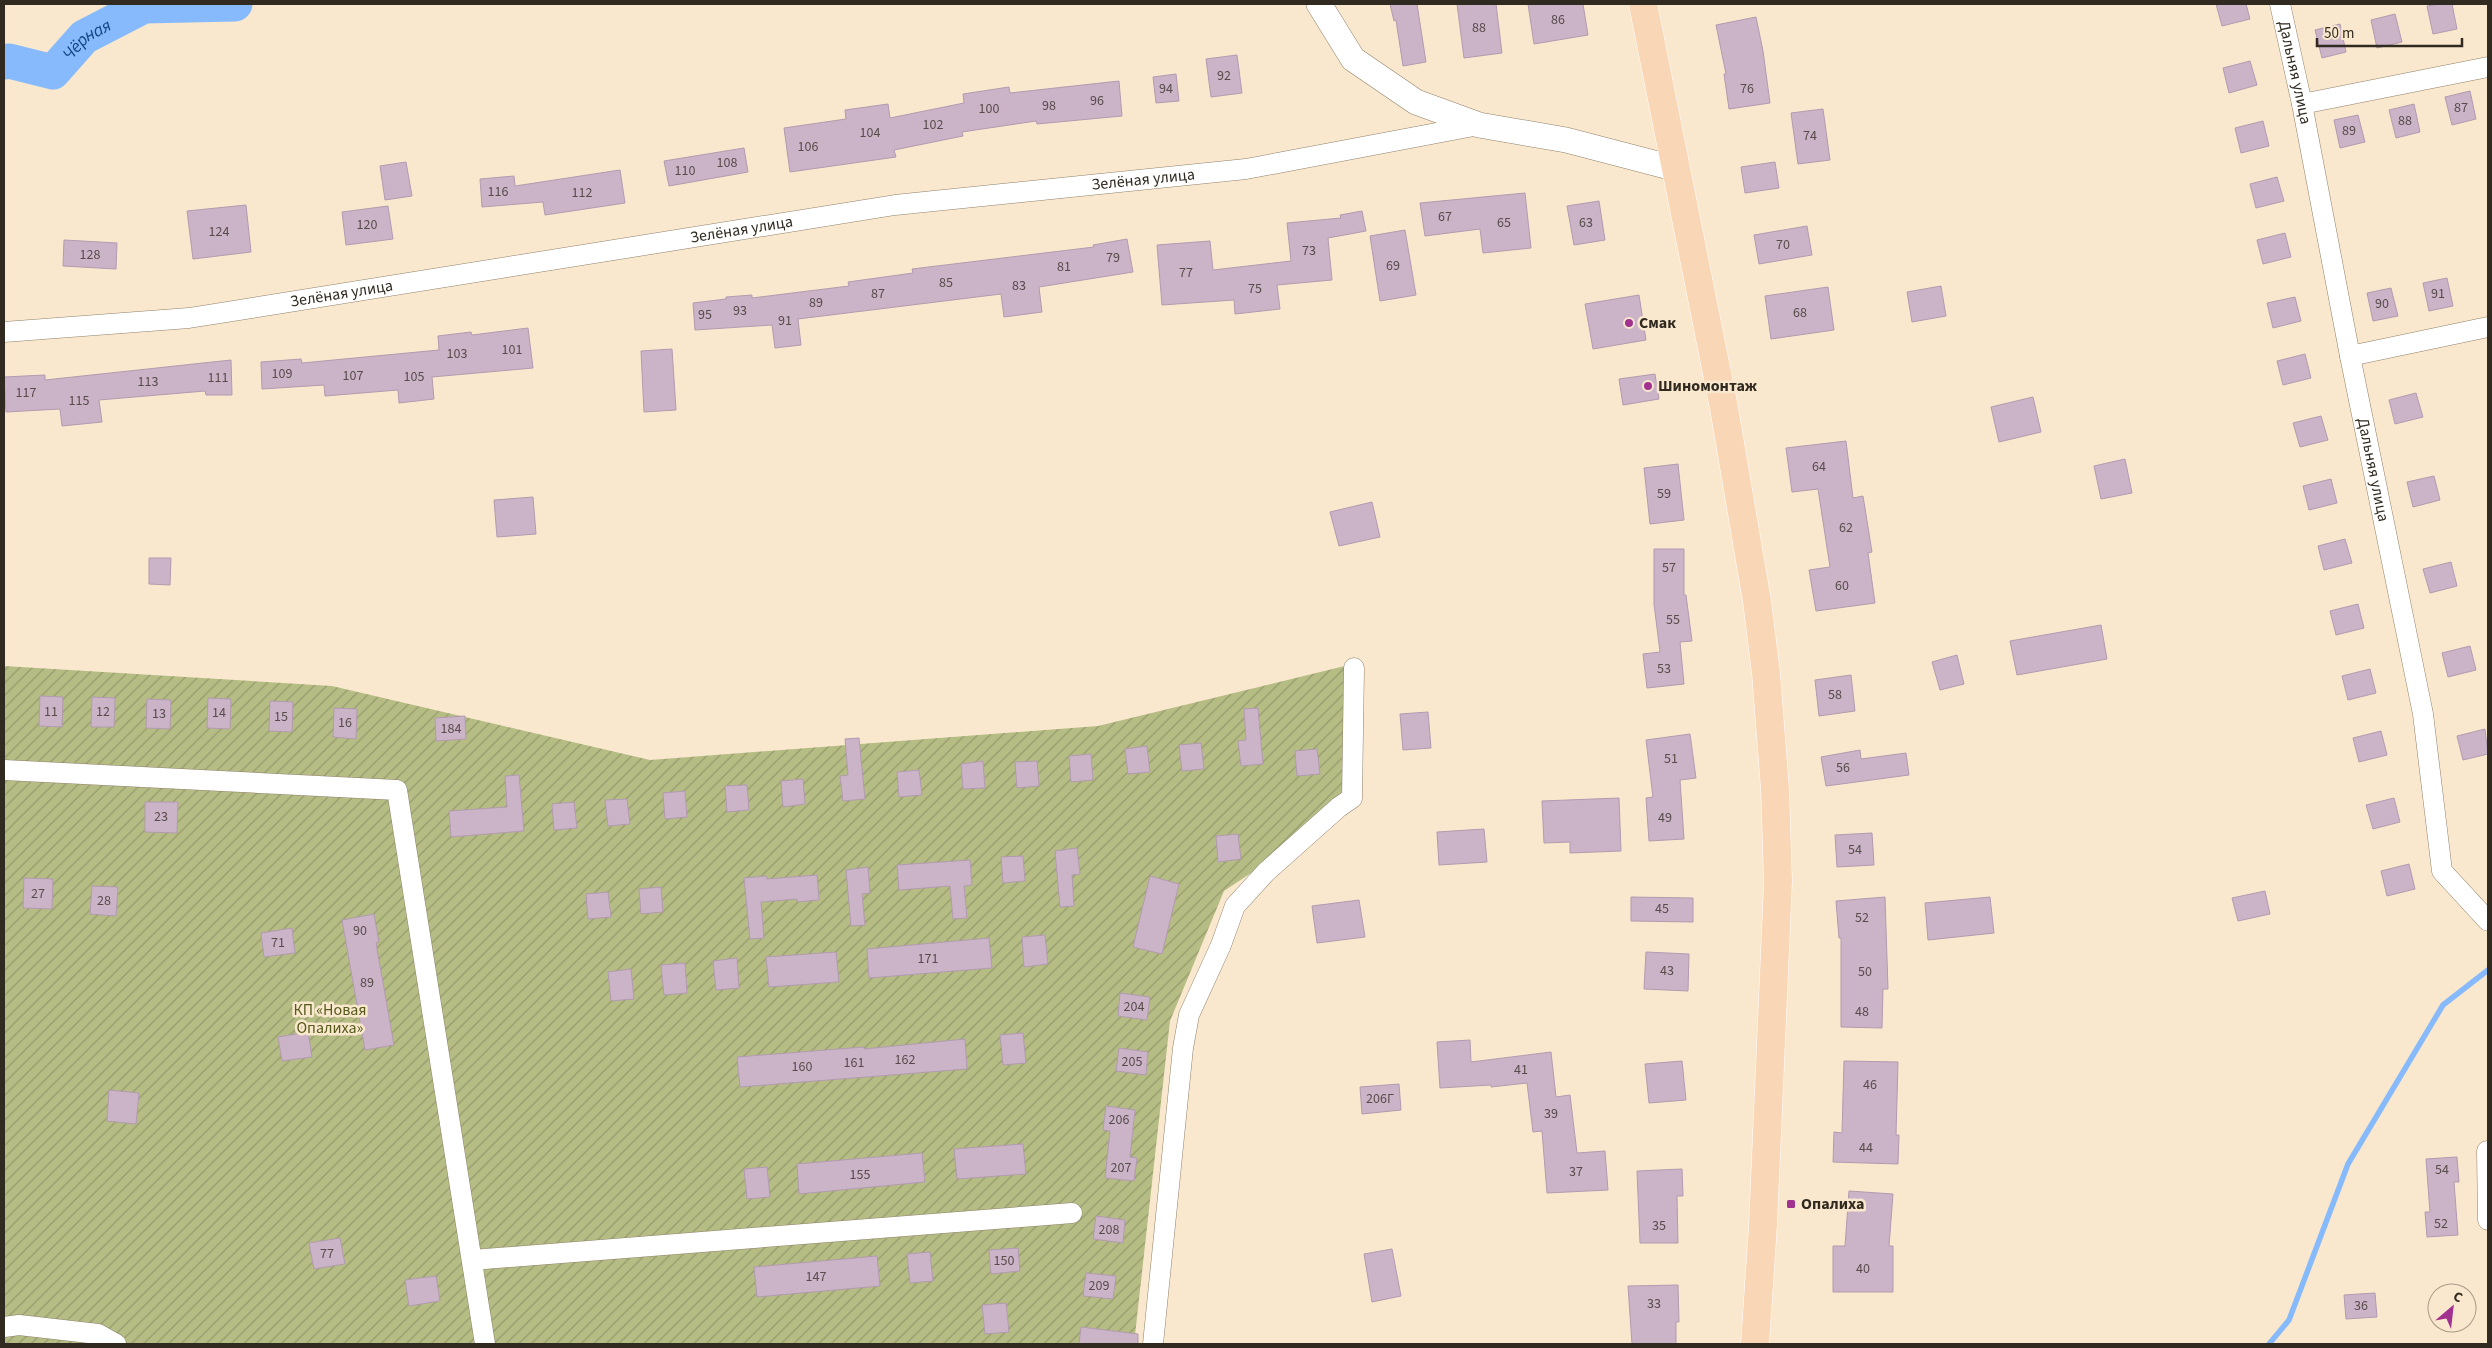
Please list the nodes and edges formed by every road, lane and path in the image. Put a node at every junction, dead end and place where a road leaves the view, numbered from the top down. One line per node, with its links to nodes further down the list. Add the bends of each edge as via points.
1 (1318, 4): 6 (street, via 1354,59 1416,102)
2 (1643, 4): 7 (main road)
3 (2280, 4): 5 (street, Дальняя улица)
4 (2488, 66): 5 (street)
5 (2302, 104): 10 (street, Дальняя улица)
6 (1479, 126): 7 (street, via 1566,140); 9 (street, Зелёная улица, via 1246,169 895,205 189,318)
7 (1677, 170): 22 (main road, via 1724,408 1757,601 1776,789 1775,975)
8 (2488, 327): 10 (street)
9 (4, 332)
10 (2350, 356): 13 (street, Дальняя улица, via 2423,714 2442,871)
11 (1354, 668): 21 (street, via 1352,798 1266,872 1235,906 1189,1015)
12 (4, 770): 17 (street, via 397,790)
13 (2488, 921)
14 (2487, 1151): 16 (street)
15 (1072, 1213): 17 (street)
16 (2488, 1220)
17 (472, 1260): 20 (street)
18 (4, 1327): 19 (street, via 19,1325 98,1334)
19 (116, 1344)
20 (485, 1344)
21 (1153, 1344)
22 (1755, 1344)

